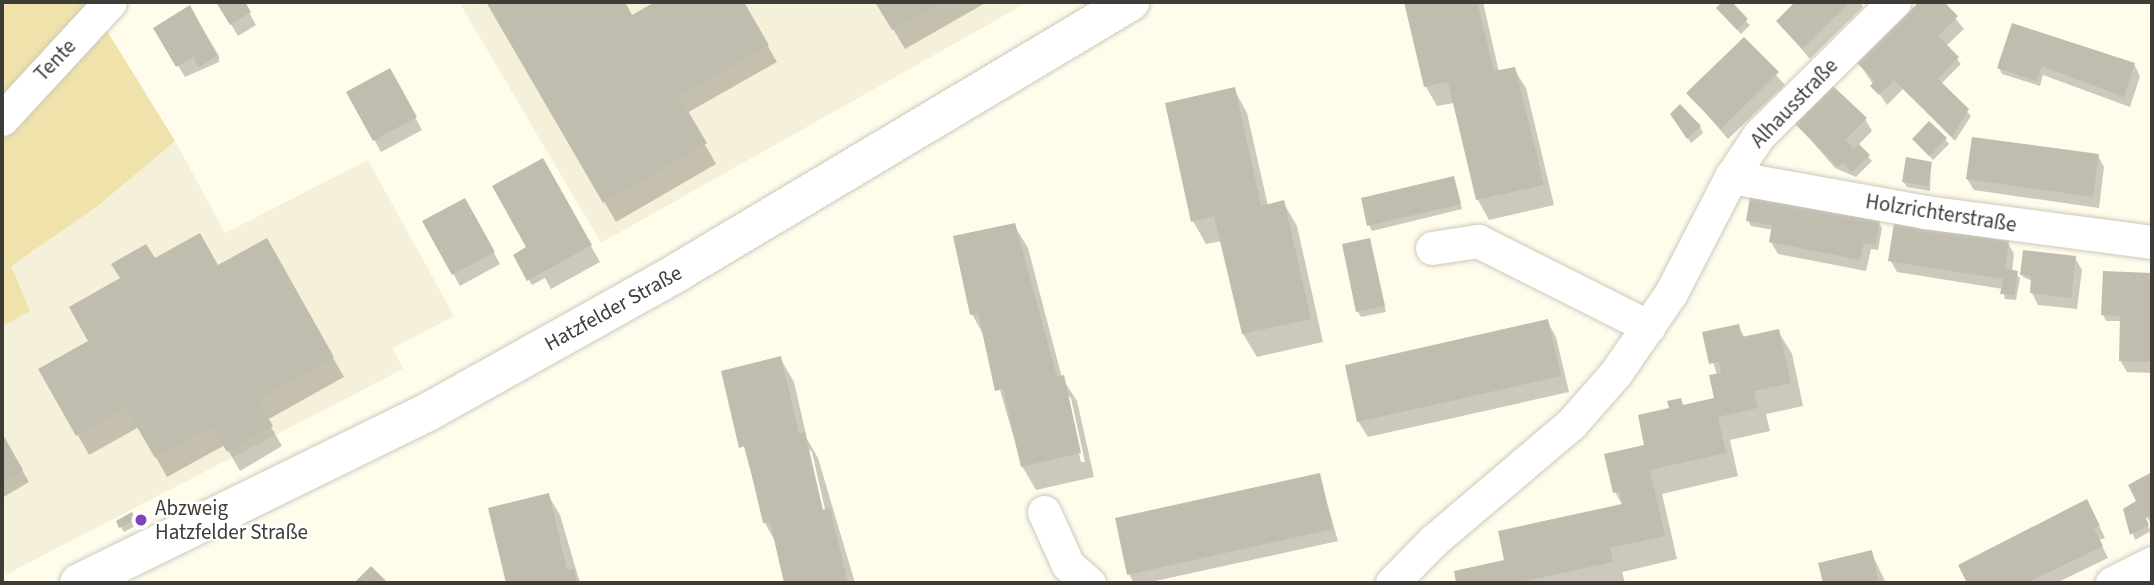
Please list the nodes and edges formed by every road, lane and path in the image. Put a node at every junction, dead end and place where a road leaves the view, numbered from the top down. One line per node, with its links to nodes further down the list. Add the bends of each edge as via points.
1 (110, 2): 4 (street, Tente)
2 (1130, 2): 11 (main road, Hatzfelder Straße, via 678,272 428,412)
3 (1894, 2): 5 (street, Alhausstraße, via 1759,135)
4 (2, 119)
5 (1731, 177): 6 (street, Holzrichterstraße, via 1925,212); 8 (street, Alhausstraße)
6 (2152, 242)
7 (1432, 248): 8 (street, via 1478,240)
8 (1649, 327): 13 (street, Alhausstraße, via 1571,424 1433,541)
9 (1044, 512): 12 (street, via 1068,565)
10 (2152, 563): 14 (street)
11 (79, 583)
12 (1089, 583)
13 (1392, 583)
14 (2112, 583)

